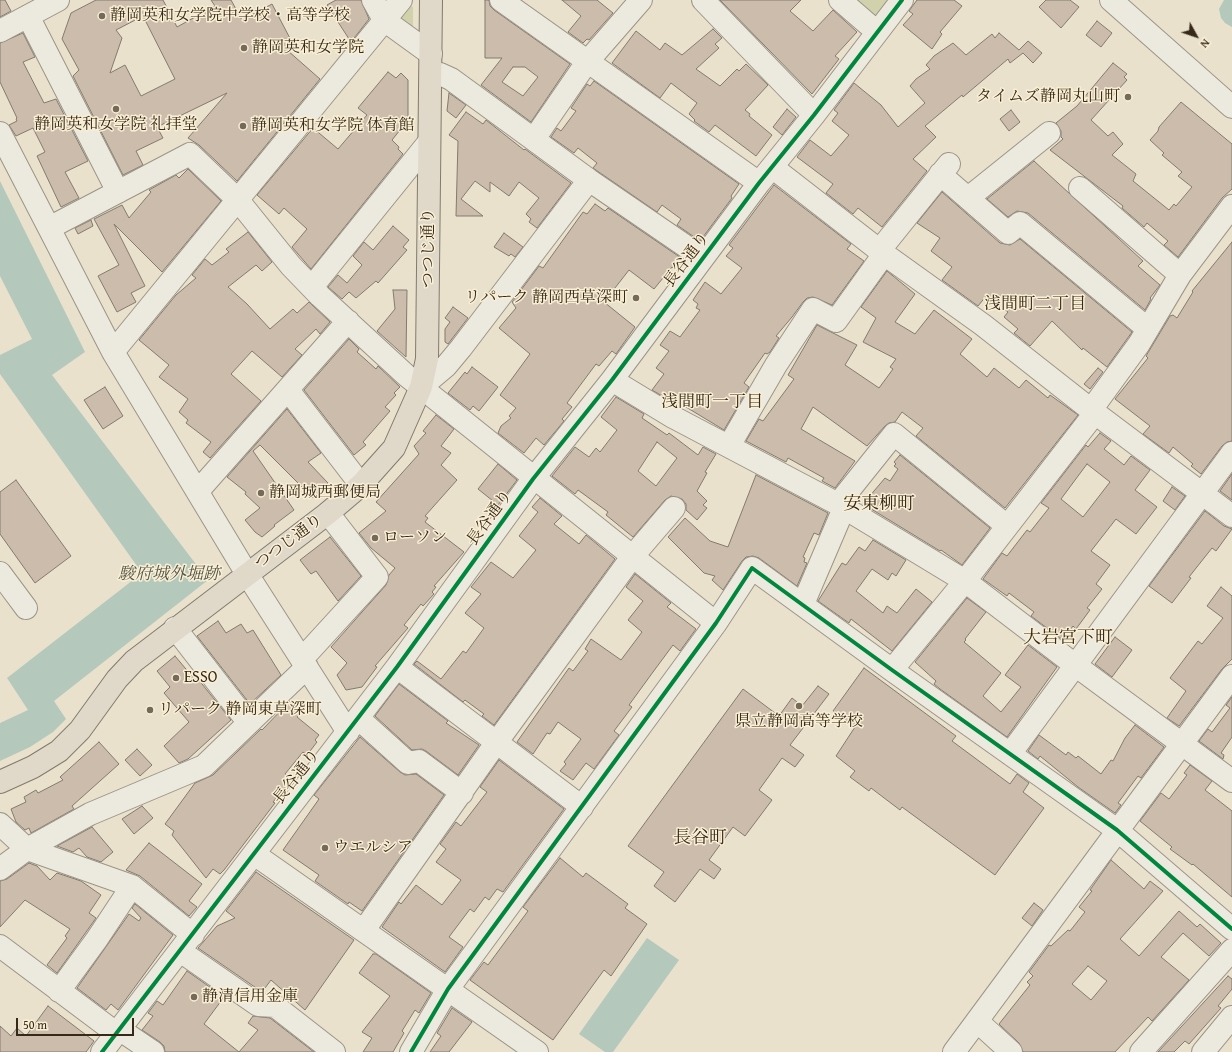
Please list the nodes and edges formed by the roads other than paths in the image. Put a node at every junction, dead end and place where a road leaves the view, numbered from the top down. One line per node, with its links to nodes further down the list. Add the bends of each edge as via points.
1 (58, 0): 11 (street)
2 (373, 0): 12 (street)
3 (401, 0): 12 (street)
4 (431, 0): 16 (main road, つつじ通り)
5 (501, 0): 15 (street)
6 (641, 0): 15 (street)
7 (703, 0): 18 (street)
8 (840, 0): 14 (street)
9 (902, 0): 14 (street, 長谷通り)
10 (1111, 0): 17 (street)
11 (28, 16): 13 (street); 26 (street)
12 (384, 20): 16 (street); 28 (street)
13 (0, 31)
14 (877, 32): 18 (street, 長谷通り)
15 (588, 62): 21 (street); 23 (street)
16 (431, 65): 21 (street, via 440,74 451,79); 22 (main road, つつじ通り)
17 (1232, 107)
18 (814, 115): 23 (street, 長谷通り)
19 (0, 133): 30 (street)
20 (1049, 133): 27 (street)
21 (534, 139): 24 (street)
22 (429, 142): 34 (street); 39 (main road, つつじ通り, via 427,360)
23 (765, 175): 31 (street); 32 (street, 長谷通り)
24 (589, 180): 32 (street); 39 (street, via 461,348 446,366)
25 (1080, 188): 33 (street)
26 (118, 192): 28 (street, via 190,154); 30 (street)
27 (968, 198): 31 (street, via 945,169); 36 (street, via 1008,233 1020,223)
28 (237, 199): 34 (street, via 291,266); 37 (street)
29 (1232, 206): 33 (street)
30 (49, 228): 37 (street)
31 (881, 252): 41 (street, via 983,325); 42 (street, via 836,321 813,309 776,365)
32 (703, 258): 38 (street, 長谷通り)
33 (1180, 276): 36 (street)
34 (312, 287): 35 (street)
35 (348, 322): 39 (street); 40 (street)
36 (1148, 329): 41 (street)
37 (113, 352): 46 (street)
38 (612, 380): 42 (street, via 673,417); 44 (street, 長谷通り)
39 (421, 387): 44 (street); 45 (main road, つつじ通り, via 394,448)
40 (288, 390): 45 (street); 46 (street)
41 (1093, 412): 47 (street); 52 (street)
42 (729, 446): 48 (street)
43 (1232, 453): 47 (street)
44 (534, 479): 53 (street); 63 (street, 長谷通り)
45 (361, 485): 50 (main road, つつじ通り)
46 (198, 491): 55 (street)
47 (1201, 493): 51 (street); 62 (street)
48 (841, 506): 52 (street, via 894,434); 56 (street); 57 (street)
49 (674, 508): 53 (street)
50 (328, 513): 55 (main road, つつじ通り); 61 (street, via 377,577)
51 (1232, 516)
52 (1007, 526): 56 (street)
53 (632, 557): 59 (street); 68 (street)
54 (0, 573): 58 (street)
55 (247, 574): 60 (main road, つつじ通り); 61 (street)
56 (965, 581): 62 (street); 64 (street)
57 (803, 604): 59 (street, via 752,568); 64 (street)
58 (26, 608)
59 (716, 623): 74 (street)
60 (175, 628): 66 (street); 72 (main road, つつじ通り, via 134,661 117,679 80,730 59,751 33,767)
61 (305, 663): 66 (street); 67 (street)
62 (1075, 666): 69 (street); 70 (street)
63 (397, 667): 67 (street, 長谷通り); 68 (street)
64 (892, 670): 70 (street)
65 (1232, 676): 69 (street)
66 (248, 722): 77 (street, via 204,766 90,814)
67 (353, 725): 73 (street, via 408,763 419,761); 78 (street, 長谷通り)
68 (496, 743): 73 (street); 74 (street)
69 (1182, 744): 71 (street); 76 (street)
70 (1010, 754): 76 (street)
71 (1232, 781)
72 (0, 782)
73 (462, 793): 82 (street)
74 (582, 807): 86 (street)
75 (0, 824): 77 (street)
76 (1117, 830): 81 (street); 89 (street)
77 (27, 849): 79 (street); 80 (street)
78 (254, 854): 82 (street); 83 (street, 長谷通り)
79 (0, 869)
80 (132, 886): 83 (street); 87 (street)
81 (1232, 929)
82 (364, 930): 86 (street)
83 (187, 943): 90 (street, 長谷通り); 94 (street, via 258,1005 275,1006)
84 (0, 946): 87 (street)
85 (1232, 950): 98 (street)
86 (448, 989): 91 (street); 95 (street)
87 (59, 991): 90 (street)
88 (1232, 1017): 99 (street)
89 (976, 1021): 96 (street); 97 (street)
90 (118, 1031): 92 (street, 長谷通り); 93 (street)
91 (416, 1050)
92 (102, 1052)
93 (153, 1052)
94 (334, 1052)
95 (537, 1052)
96 (954, 1052)
97 (1012, 1052)
98 (1141, 1052)
99 (1203, 1052)

